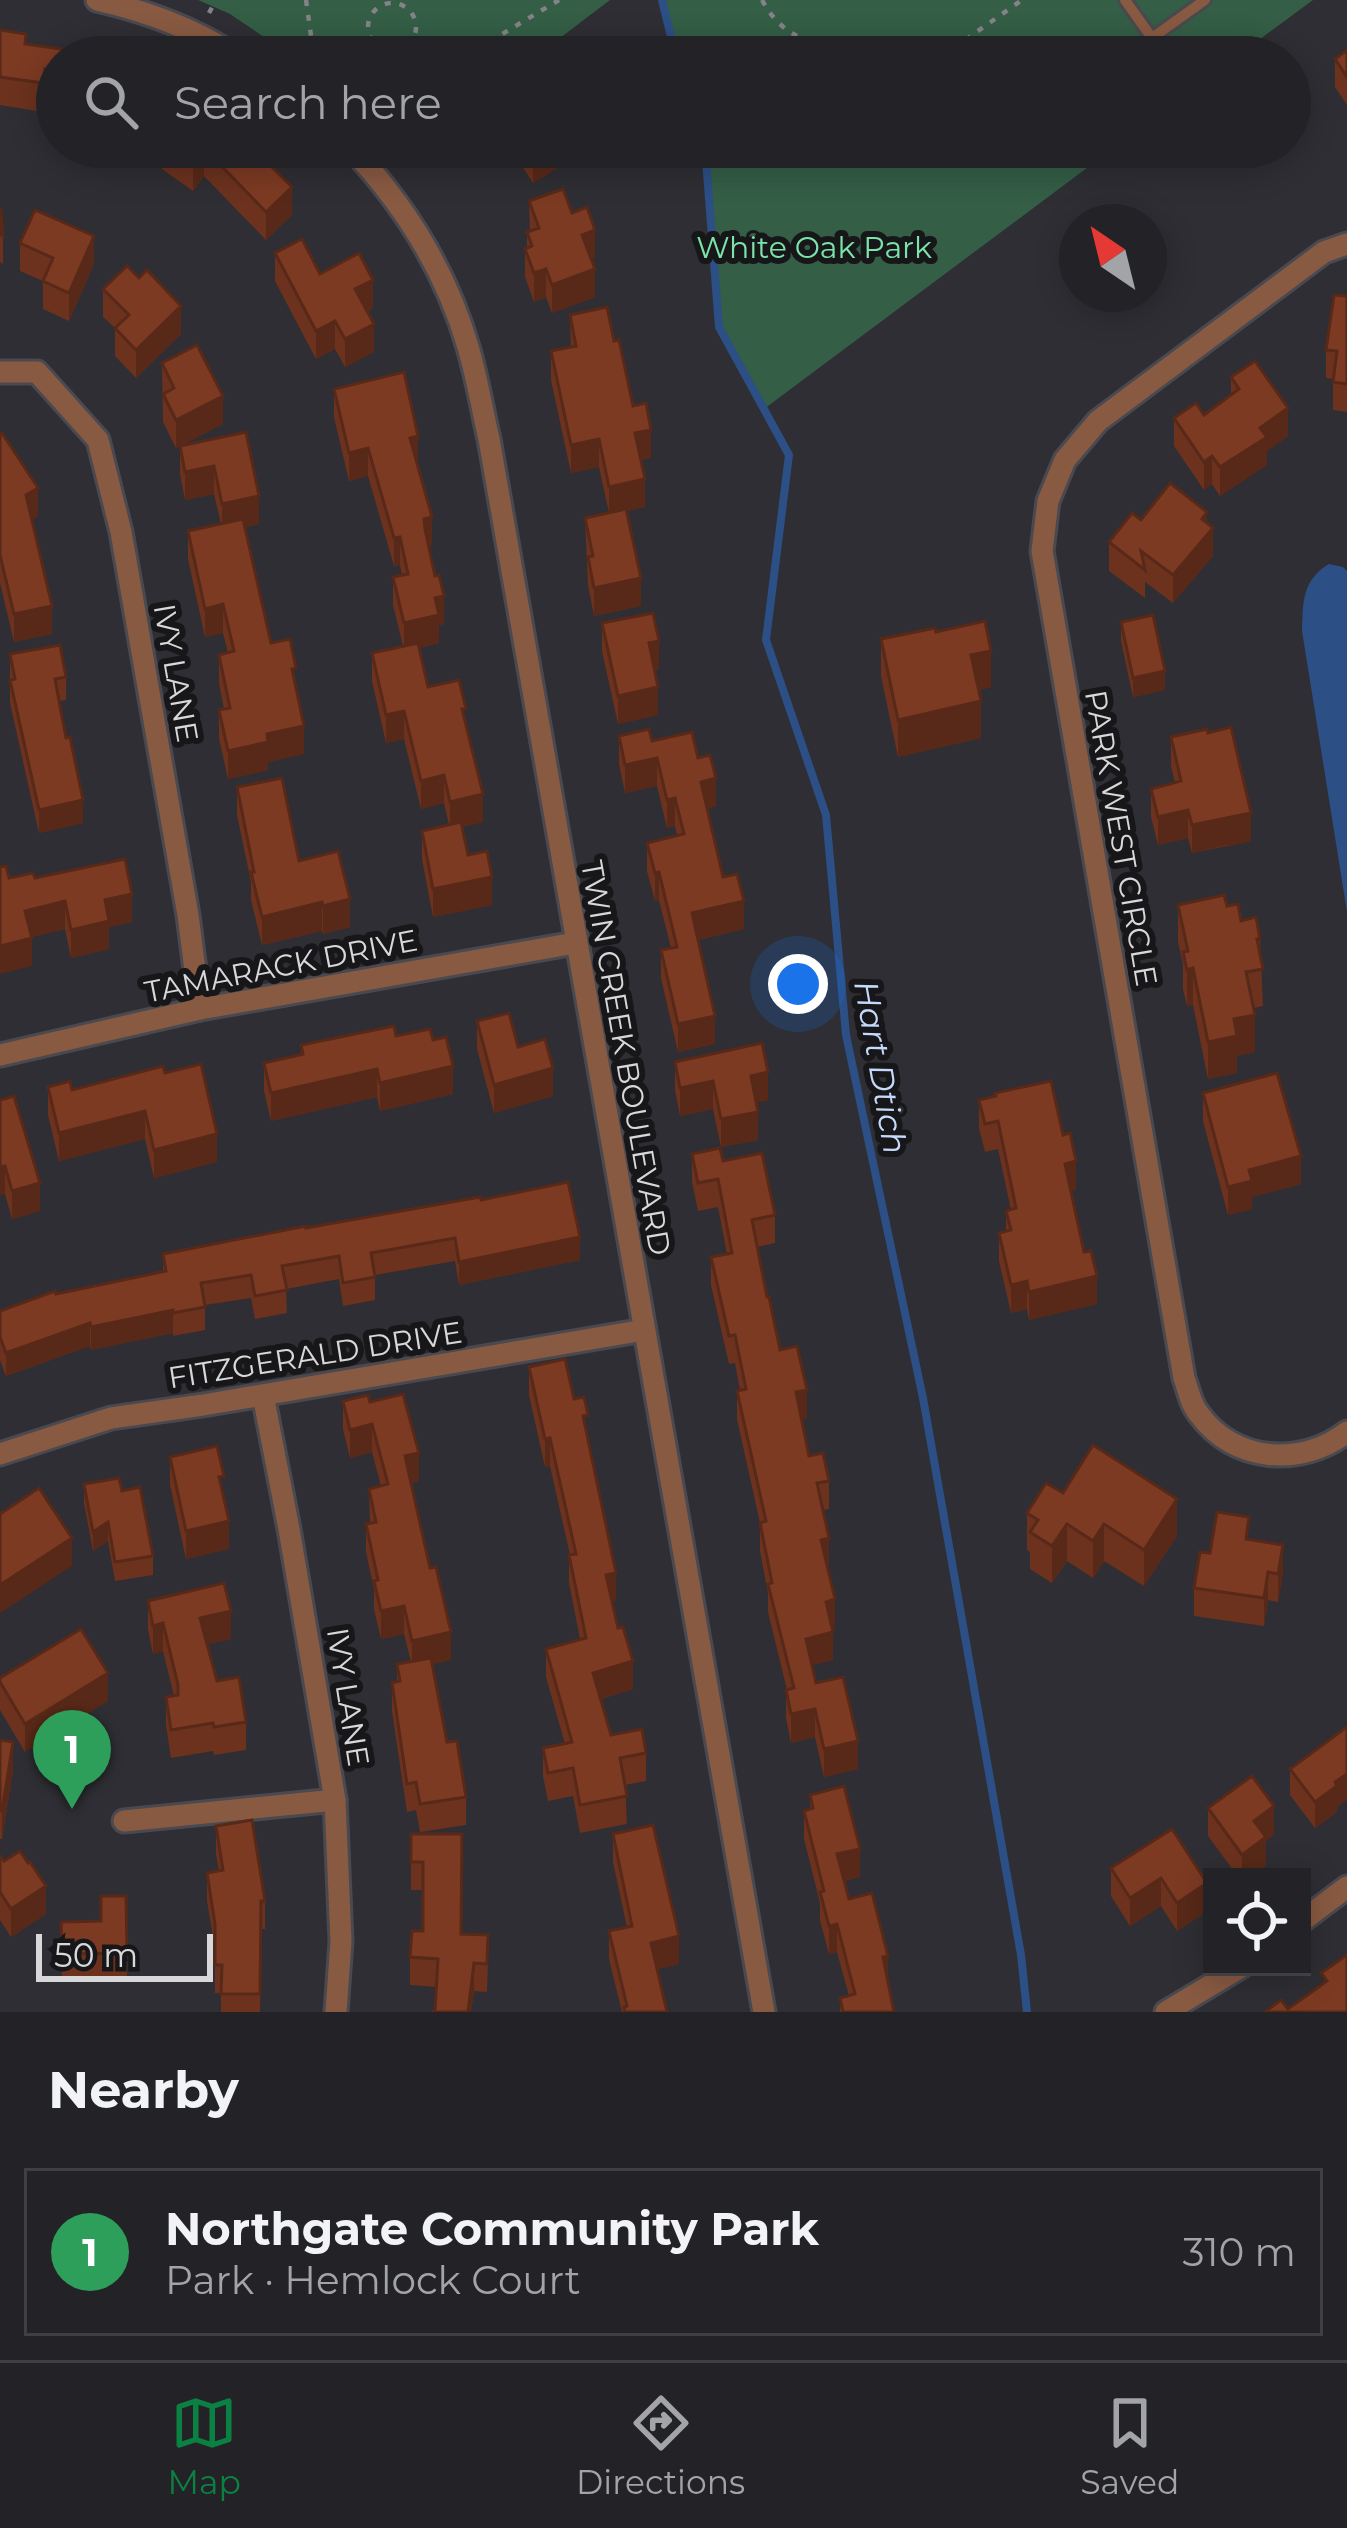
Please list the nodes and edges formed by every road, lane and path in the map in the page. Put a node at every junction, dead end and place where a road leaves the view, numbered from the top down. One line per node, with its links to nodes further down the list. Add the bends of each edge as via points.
1 (98, 0): 9 (street)
2 (306, 0): 10 (path)
3 (559, 0): 13 (path)
4 (762, 0): 14 (path)
5 (1022, 0): 15 (path)
6 (1125, 0): 16 (lane)
7 (1205, 0): 17 (lane)
8 (387, 2): 11 (path, via 374,11); 12 (path, via 414,17)
9 (204, 36)
10 (311, 36)
11 (370, 36)
12 (413, 36)
13 (499, 36)
14 (796, 36)
15 (971, 36)
16 (1151, 36)
17 (1155, 36)
18 (370, 168): 21 (street, TWIN CREEK BOULEVARD, via 415,227 468,347)
19 (1347, 244): 26 (street, PARK WEST CIRCLE, via 1324,252 1099,421 1065,460 1048,501 1042,551 1184,1378 1197,1413 1258,1454 1300,1456)
20 (0, 372): 22 (street, IVY LANE, via 37,372 98,440 121,532)
21 (575, 943): 22 (street, TAMARACK DRIVE); 24 (street, TWIN CREEK BOULEVARD)
22 (200, 1009): 23 (street, TAMARACK DRIVE)
23 (0, 1055)
24 (644, 1330): 25 (street, FITZGERALD DRIVE); 34 (street, TWIN CREEK BOULEVARD)
25 (263, 1395): 27 (street, FITZGERALD DRIVE, via 111,1418); 28 (street, IVY LANE)
26 (1347, 1432)
27 (0, 1454)
28 (334, 1800): 29 (street); 33 (street, IVY LANE)
29 (124, 1821)
30 (1347, 1887): 31 (street)
31 (1311, 1914)
32 (1226, 1976): 35 (street)
33 (336, 2012)
34 (764, 2012)
35 (1166, 2012)

